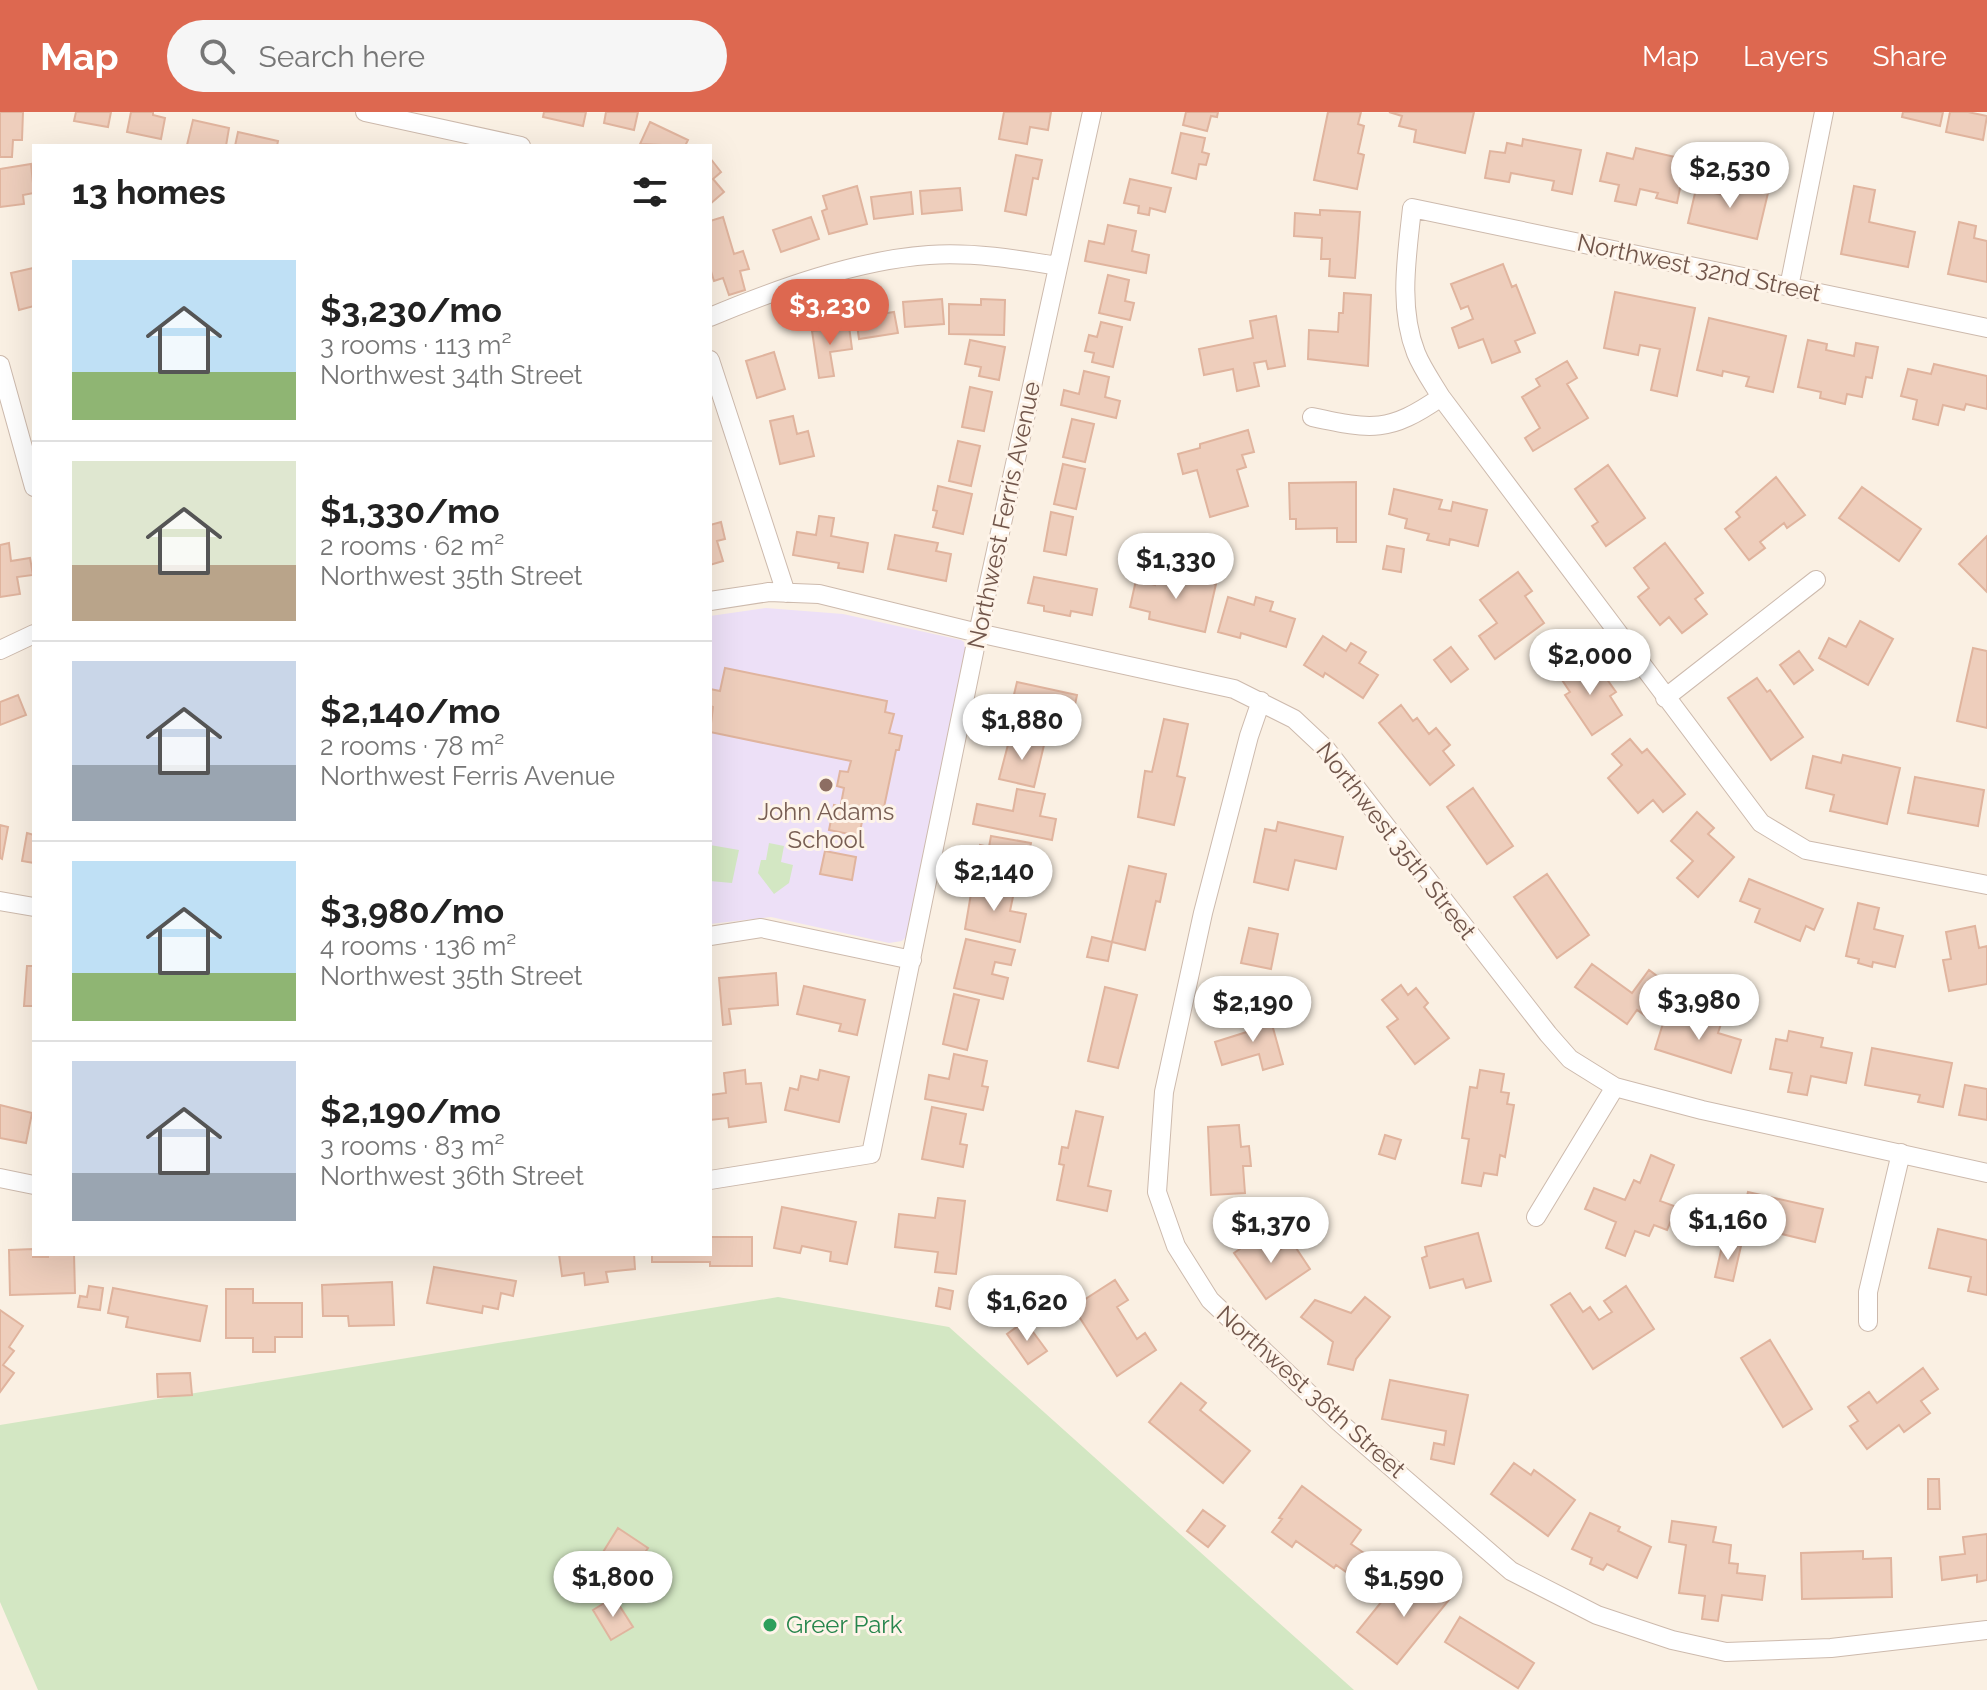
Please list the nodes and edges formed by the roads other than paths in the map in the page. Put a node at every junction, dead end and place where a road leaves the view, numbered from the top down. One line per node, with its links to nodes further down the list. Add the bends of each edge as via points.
1 (365, 112): 4 (street)
2 (1092, 112): 5 (street, Northwest Ferris Avenue)
3 (1824, 112): 6 (street)
4 (512, 144)
5 (1058, 266): 7 (street, via 929,255 777,289); 17 (street, Northwest Ferris Avenue)
6 (1789, 287): 8 (street, Northwest 32nd Street); 11 (street, Northwest 32nd Street, via 1412,208 1406,318 1416,354)
7 (712, 316)
8 (1987, 328)
9 (0, 365): 13 (street)
10 (712, 366): 15 (street)
11 (1441, 397): 12 (street, via 1385,427); 20 (street)
12 (1312, 417)
13 (32, 480)
14 (1816, 580): 20 (street)
15 (786, 593): 16 (street, Northwest 35th Street); 17 (street, Northwest 35th Street, via 819,594)
16 (712, 600)
17 (978, 633): 21 (street, Northwest 35th Street, via 1234,689); 26 (street, Northwest Ferris Avenue)
18 (32, 635): 19 (street)
19 (0, 650)
20 (1665, 698): 22 (street, via 1761,823 1806,850)
21 (1261, 701): 27 (street, Northwest 35th Street, via 1294,719 1326,749 1548,1034 1570,1059); 35 (street, Northwest 36th Street, via 1203,913 1164,1092 1157,1192 1176,1246 1210,1300 1339,1422 1511,1571 1597,1615 1726,1652 1831,1648)
22 (1987, 885)
23 (0, 901): 24 (street)
24 (32, 907)
25 (712, 936): 26 (street, via 761,928)
26 (912, 960): 31 (street, Northwest Ferris Avenue, via 871,1154)
27 (1615, 1087): 28 (street, Northwest 35th Street); 33 (street)
28 (1901, 1153): 29 (street, Northwest 35th Street); 34 (street, via 1868,1292)
29 (1987, 1173)
30 (0, 1178): 32 (street)
31 (712, 1180)
32 (32, 1185)
33 (1536, 1217)
34 (1868, 1322)
35 (1987, 1630)

